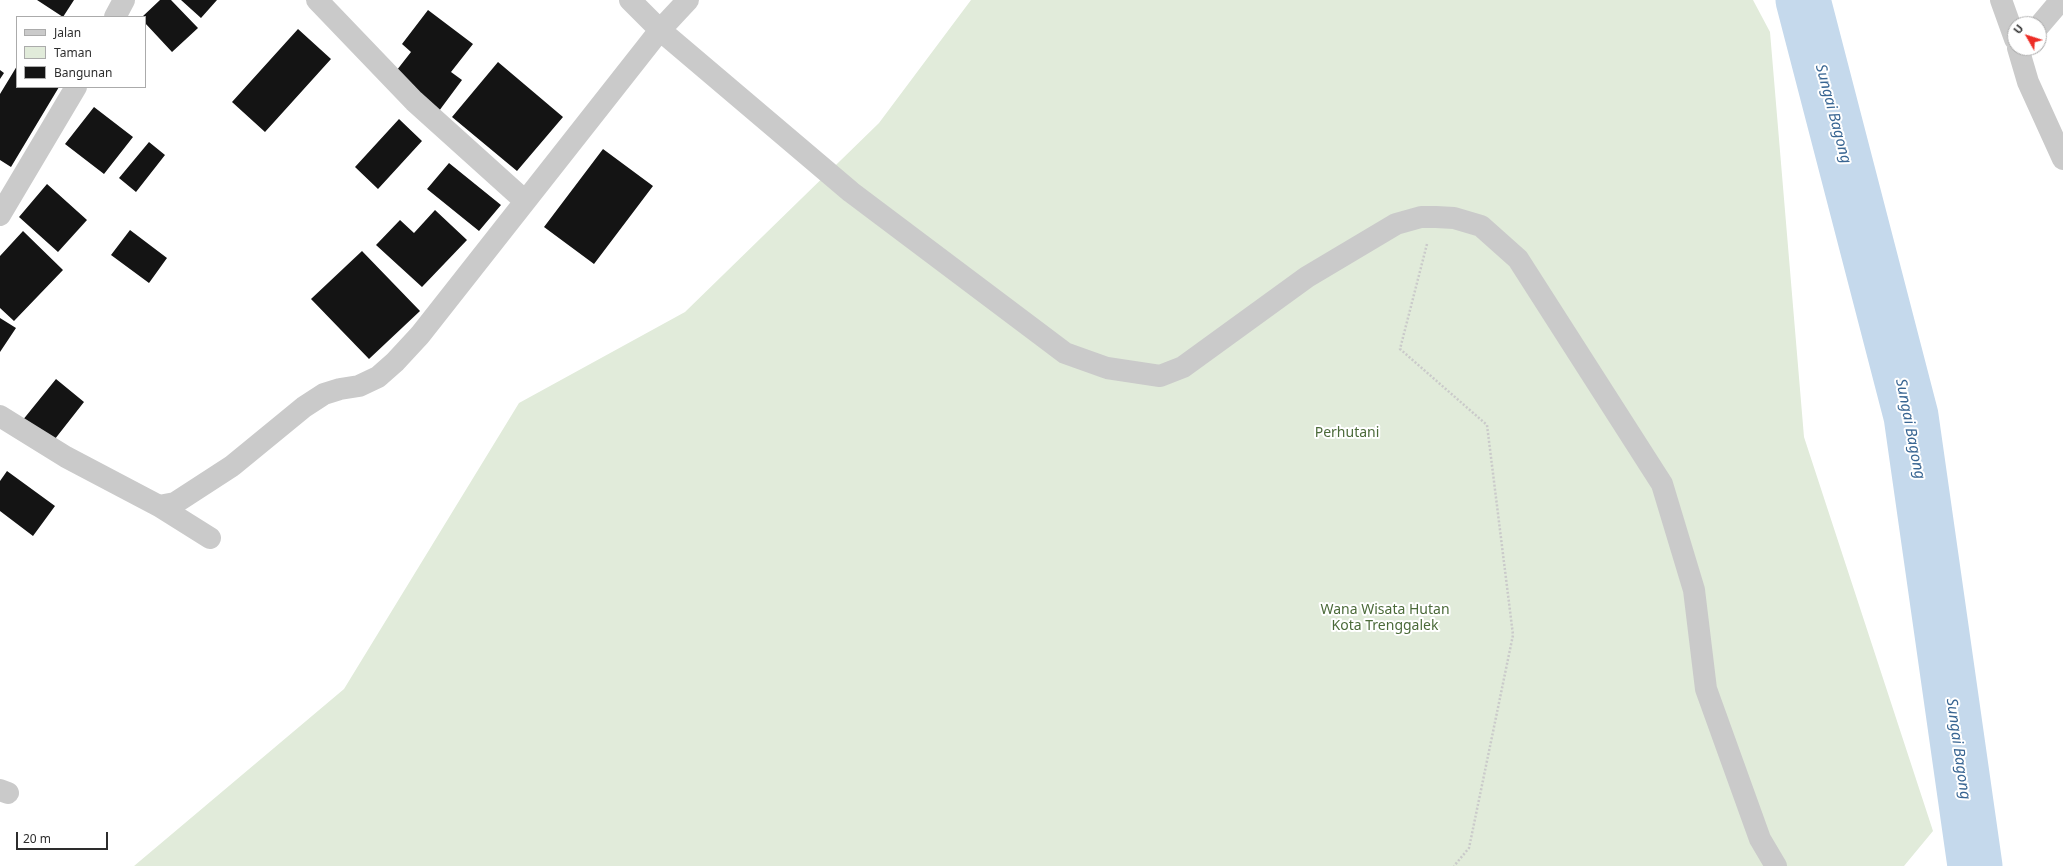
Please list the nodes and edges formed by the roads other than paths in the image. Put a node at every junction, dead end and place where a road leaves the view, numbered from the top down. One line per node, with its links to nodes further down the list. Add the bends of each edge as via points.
1 (124, 0): 7 (street)
2 (317, 0): 14 (street, via 414,101)
3 (630, 0): 10 (street)
4 (688, 0): 10 (street)
5 (2001, 0): 8 (street)
6 (2061, 0): 9 (street)
7 (116, 16)
8 (2007, 17)
9 (2047, 17)
10 (660, 30): 14 (street); 19 (street, via 851,192 1066,353 1107,368 1160,376 1183,368 1307,277 1396,224 1421,217 1436,217 1454,218 1481,226 1518,259 1662,484 1694,590 1706,689 1760,839)
11 (2020, 56): 13 (street, via 2028,82)
12 (75, 88): 15 (street)
13 (2063, 159)
14 (525, 201): 17 (street, via 420,335 378,377 359,386 324,394 200,488 175,503)
15 (0, 215)
16 (0, 416): 17 (street, via 66,457)
17 (159, 506): 18 (street)
18 (210, 538)
19 (1776, 866)

